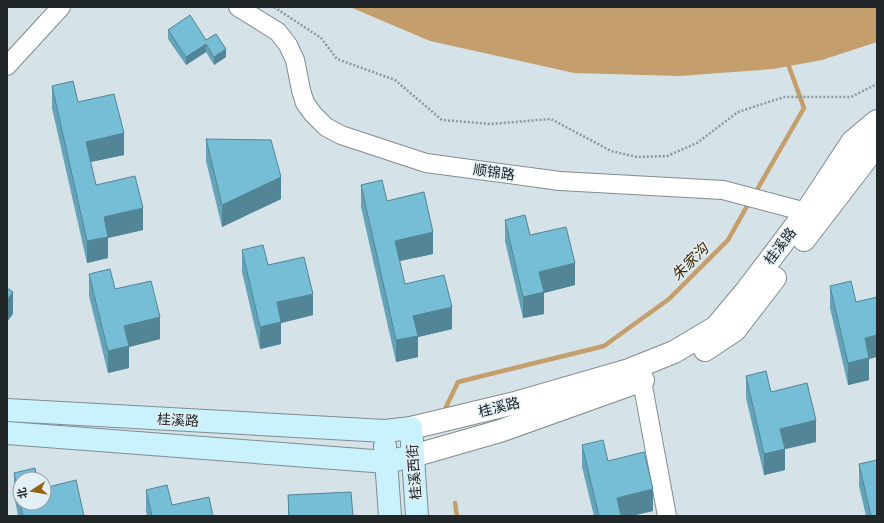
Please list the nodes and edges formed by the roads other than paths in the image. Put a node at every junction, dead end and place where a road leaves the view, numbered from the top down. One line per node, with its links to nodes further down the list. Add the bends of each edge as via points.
1 (61, 7): 3 (street)
2 (238, 7): 6 (street, 顺锦路, via 278,32 296,60 305,103 326,127 341,135 426,163 560,181 724,190)
3 (7, 66)
4 (877, 121): 6 (street, 桂溪路, via 852,142)
5 (877, 145): 6 (street, 桂溪路)
6 (813, 215): 7 (street, 桂溪路, via 735,330 691,359); 9 (street, 桂溪路, via 716,327 674,352 629,370 511,404)
7 (642, 380): 12 (street, 桂溪路, via 500,431); 16 (street)
8 (7, 410): 10 (main road, 桂溪路)
9 (411, 428): 10 (main road, 桂溪路); 12 (main road, 桂溪西街)
10 (385, 431): 13 (main road, 桂溪西街)
11 (7, 433): 13 (main road, 桂溪路)
12 (413, 456): 13 (main road, 桂溪路); 15 (main road, 桂溪西街)
13 (386, 462): 14 (main road, 桂溪西街)
14 (390, 516)
15 (417, 516)
16 (667, 516)

